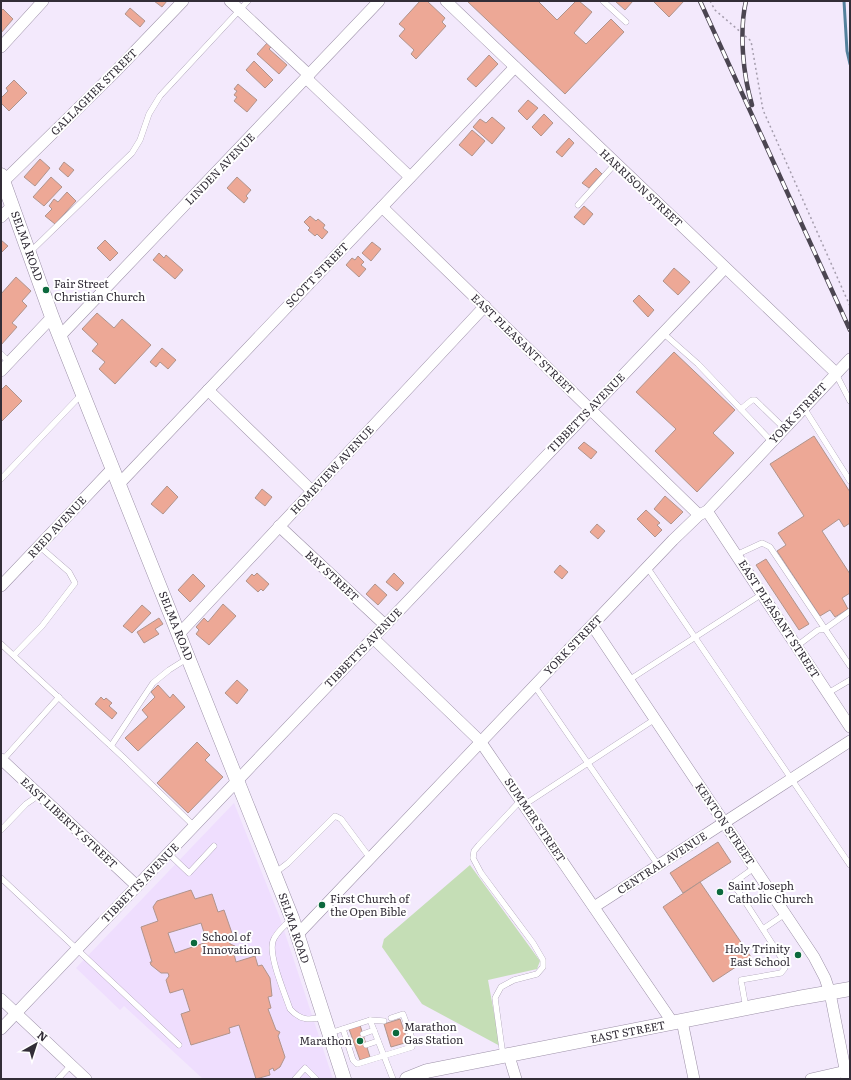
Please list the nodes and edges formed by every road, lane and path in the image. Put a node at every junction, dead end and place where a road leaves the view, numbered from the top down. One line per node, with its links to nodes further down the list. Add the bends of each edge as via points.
1 (43, 1): 11 (street)
2 (183, 1): 15 (street, GALLAGHER STREET, via 113,74)
3 (230, 1): 9 (street)
4 (248, 1): 9 (lane)
5 (379, 1): 13 (street, LINDEN AVENUE)
6 (446, 1): 12 (street, HARRISON STREET)
7 (603, 1): 10 (lane)
8 (710, 1): 24 (path, via 715,10 751,41 763,110)
9 (239, 10): 13 (street); 21 (lane, via 160,96 132,153)
10 (626, 22)
11 (1, 47)
12 (515, 67): 14 (street, HARRISON STREET); 16 (street, SCOTT STREET)
13 (307, 77): 16 (street); 27 (street, LINDEN AVENUE)
14 (615, 164): 17 (lane); 22 (street, HARRISON STREET)
15 (2, 178): 18 (street, SELMA ROAD)
16 (410, 178): 19 (street, SCOTT STREET)
17 (578, 205)
18 (12, 206): 20 (street); 21 (street, SELMA ROAD)
19 (382, 207): 23 (street, EAST PLEASANT STREET); 32 (street, SCOTT STREET)
20 (1, 217)
21 (29, 253): 25 (street, SELMA ROAD)
22 (726, 268): 26 (street, TIBBETTS AVENUE); 31 (street, HARRISON STREET)
23 (485, 306): 37 (street, EAST PLEASANT STREET); 44 (street, HOMEVIEW AVENUE)
24 (850, 306)
25 (52, 317): 27 (street, SELMA ROAD); 28 (street)
26 (663, 333): 36 (lane, via 698,364); 37 (street, TIBBETTS AVENUE)
27 (60, 336): 33 (street, SELMA ROAD)
28 (5, 358): 30 (street)
29 (850, 359): 31 (street, YORK STREET)
30 (1, 371)
31 (836, 373): 34 (lane); 35 (street, YORK STREET)
32 (208, 390): 43 (street, SCOTT STREET); 44 (street)
33 (83, 393): 40 (street, SELMA ROAD); 41 (lane)
34 (850, 401)
35 (804, 407): 38 (street, YORK STREET); 42 (lane)
36 (741, 409): 38 (lane, via 755,400); 39 (lane)
37 (590, 410): 45 (street, EAST PLEASANT STREET); 53 (street, TIBBETTS AVENUE)
38 (784, 428): 39 (street, YORK STREET)
39 (772, 442): 45 (street, YORK STREET)
40 (112, 468): 43 (street, SELMA ROAD); 47 (street, REED AVENUE)
41 (1, 479)
42 (850, 482)
43 (119, 484): 56 (street, SELMA ROAD)
44 (312, 491): 46 (street, HOMEVIEW AVENUE)
45 (703, 513): 48 (street, EAST PLEASANT STREET); 49 (street, YORK STREET)
46 (279, 526): 53 (street, BAY STREET); 56 (street, HOMEVIEW AVENUE)
47 (39, 546): 50 (street, REED AVENUE); 61 (lane, via 73,576 74,583 42,626)
48 (736, 554): 51 (street, EAST PLEASANT STREET); 55 (lane, via 762,543 770,547)
49 (647, 567): 54 (street, YORK STREET); 57 (lane)
50 (1, 586)
51 (762, 594): 57 (lane); 60 (street, EAST PLEASANT STREET)
52 (850, 611): 55 (lane)
53 (385, 625): 58 (street, TIBBETTS AVENUE)
54 (592, 625): 64 (street, KENTON STREET); 66 (street, YORK STREET)
55 (825, 629): 60 (lane, via 818,630); 63 (lane)
56 (179, 634): 62 (street, SELMA ROAD)
57 (695, 637): 64 (lane); 76 (lane)
58 (372, 638): 71 (street, SUMMER STREET); 77 (street, TIBBETTS AVENUE)
59 (1, 644): 61 (lane)
60 (797, 646): 67 (street, EAST PLEASANT STREET)
61 (14, 655): 68 (lane)
62 (189, 658): 73 (lane, via 153,683); 77 (street, SELMA ROAD)
63 (850, 666)
64 (629, 680): 69 (street, KENTON STREET)
65 (850, 680): 67 (lane)
66 (534, 685): 71 (street, YORK STREET); 75 (lane)
67 (828, 693): 70 (street, EAST PLEASANT STREET)
68 (59, 697): 73 (lane); 74 (lane)
69 (655, 719): 75 (lane); 80 (street, KENTON STREET)
70 (850, 727)
71 (480, 741): 79 (street, SUMMER STREET); 85 (street, YORK STREET)
72 (850, 741): 76 (street, CENTRAL AVENUE)
73 (111, 746): 81 (lane)
74 (2, 760): 78 (street, EAST LIBERTY STREET)
75 (589, 762): 79 (lane); 86 (lane)
76 (791, 779): 80 (street, CENTRAL AVENUE); 87 (lane)
77 (237, 780): 81 (street, TIBBETTS AVENUE); 89 (street, SELMA ROAD)
78 (39, 795): 82 (lane, via 26,804); 91 (street, EAST LIBERTY STREET)
79 (522, 802): 92 (street, SUMMER STREET); 117 (lane, via 479,845 474,851 473,858 543,960 543,967 537,974 514,980 501,987 495,998)
80 (724, 823): 86 (street, CENTRAL AVENUE); 88 (street, KENTON STREET)
81 (194, 826): 84 (street, TIBBETTS AVENUE)
82 (1, 830)
83 (214, 846): 84 (lane, via 189,873)
84 (168, 853): 91 (street, TIBBETTS AVENUE)
85 (370, 858): 89 (lane, via 342,819 335,816 288,863); 96 (street, YORK STREET)
86 (658, 865): 92 (street, CENTRAL AVENUE)
87 (850, 865)
88 (754, 868): 93 (street, KENTON STREET); 95 (lane, via 733,884)
89 (274, 873): 94 (street, SELMA ROAD)
90 (1, 878): 97 (lane)
91 (137, 886): 97 (street, TIBBETTS AVENUE)
92 (594, 907): 107 (street, SUMMER STREET)
93 (785, 914): 95 (lane); 99 (street, KENTON STREET, via 814,957)
94 (292, 918): 96 (street, SELMA ROAD); 103 (lane, via 272,942 272,953 290,1009 306,1020)
95 (763, 929): 101 (lane, via 784,962 785,968 781,973 741,980)
96 (298, 934): 103 (street, SELMA ROAD)
97 (78, 948): 102 (street, TIBBETTS AVENUE); 114 (lane)
98 (850, 990): 99 (street, EAST STREET)
99 (830, 993): 101 (street, EAST STREET); 120 (street, KENTON STREET)
100 (1, 999): 102 (street)
101 (746, 1008): 107 (street, EAST STREET)
102 (16, 1013): 108 (street, TIBBETTS AVENUE); 118 (street)
103 (324, 1016): 111 (street, SELMA ROAD)
104 (391, 1018): 116 (lane, via 403,1014 413,1042 412,1047)
105 (370, 1020): 106 (lane); 109 (lane); 110 (lane)
106 (384, 1021)
107 (678, 1022): 117 (street, EAST STREET); 129 (street, SUMMER STREET)
108 (1, 1029)
109 (343, 1029): 111 (lane); 116 (lane, via 349,1038 353,1060 357,1064)
110 (374, 1030): 112 (lane); 113 (lane)
111 (329, 1033): 125 (street, SELMA ROAD)
112 (363, 1034)
113 (378, 1041): 115 (lane); 116 (lane)
114 (179, 1045)
115 (366, 1045)
116 (383, 1056): 126 (lane)
117 (506, 1056): 119 (street, EAST STREET); 128 (street)
118 (71, 1065): 121 (lane); 122 (street)
119 (428, 1075): 127 (street, EAST STREET)
120 (847, 1075): 130 (street)
121 (58, 1079)
122 (86, 1079)
123 (295, 1079): 124 (lane, via 305,1068)
124 (316, 1079)
125 (344, 1079)
126 (393, 1079)
127 (407, 1079)
128 (516, 1079)
129 (694, 1079)
130 (811, 1079)

